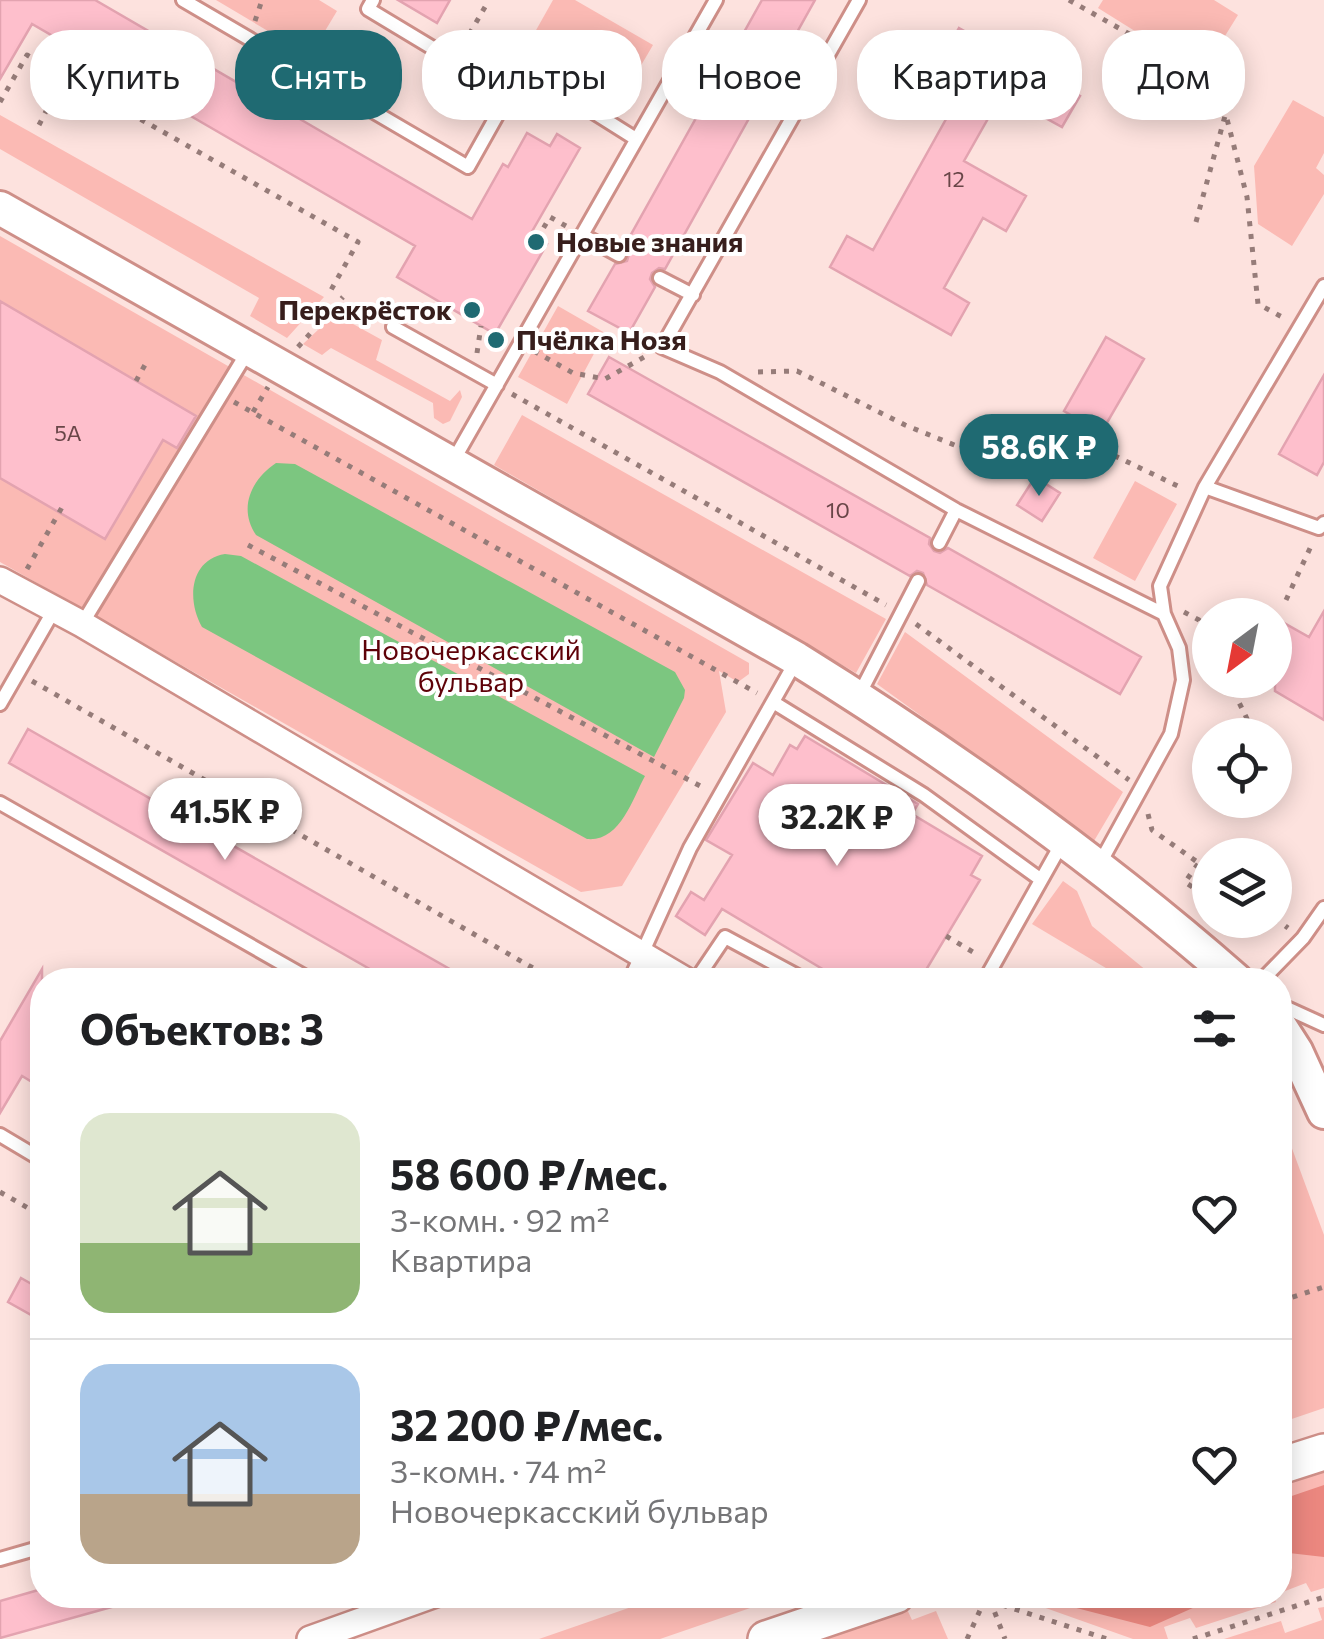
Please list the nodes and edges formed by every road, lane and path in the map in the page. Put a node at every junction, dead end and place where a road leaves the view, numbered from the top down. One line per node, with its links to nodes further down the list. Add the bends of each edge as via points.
1 (182, 0): 14 (lane, via 468,167)
2 (373, 0): 9 (lane, via 368,9)
3 (489, 0): 7 (path)
4 (716, 0): 19 (lane)
5 (859, 0): 28 (lane)
6 (1069, 0): 8 (path)
7 (472, 30)
8 (1122, 30)
9 (422, 42)
10 (30, 57): 11 (path)
11 (0, 102)
12 (41, 120): 18 (path)
13 (142, 120): 27 (path, via 358,242)
14 (494, 120)
15 (606, 120): 19 (lane)
16 (1224, 120): 21 (path)
17 (1228, 120): 29 (path, via 1247,197 1258,304)
18 (39, 124)
19 (636, 139): 22 (lane)
20 (0, 208): 33 (street)
21 (1196, 222)
22 (582, 235): 23 (path, via 550,217); 24 (lane); 31 (lane)
23 (537, 239)
24 (619, 256)
25 (660, 278): 28 (lane)
26 (1324, 286): 29 (lane)
27 (330, 290)
28 (693, 295): 32 (lane)
29 (1300, 326): 40 (lane)
30 (393, 327): 37 (lane)
31 (521, 343): 32 (path, via 573,373 605,379); 37 (lane)
32 (662, 347): 35 (lane)
33 (249, 349): 38 (lane); 39 (street)
34 (146, 363): 36 (path)
35 (720, 372): 40 (path, via 797,372 989,460 1109,454); 42 (lane)
36 (136, 381)
37 (497, 385): 39 (lane); 52 (path)
38 (220, 394): 54 (lane); 58 (path)
39 (452, 464): 55 (street)
40 (1202, 492): 43 (lane); 50 (lane, via 1160,586)
41 (65, 502): 46 (path)
42 (956, 510): 44 (lane); 50 (lane)
43 (1322, 526): 49 (path)
44 (939, 542)
45 (248, 545): 61 (path)
46 (26, 571)
47 (0, 580): 51 (street)
48 (918, 581): 52 (lane)
49 (1287, 598)
50 (1164, 608): 53 (path); 60 (lane, via 1184,680 1171,734)
51 (54, 610): 54 (street); 56 (lane)
52 (901, 613): 57 (lane); 60 (path)
53 (1192, 617)
54 (82, 624): 69 (street)
55 (797, 658): 57 (street); 58 (lane)
56 (19, 673): 59 (lane); 72 (path)
57 (858, 697): 63 (street)
58 (773, 702): 61 (lane); 66 (lane, via 924,795)
59 (0, 704)
60 (1142, 789): 64 (path, via 1152,830); 65 (lane)
61 (720, 796): 69 (lane)
62 (0, 804): 71 (lane)
63 (1063, 841): 65 (street); 66 (lane)
64 (1192, 858)
65 (1097, 868): 78 (street)
66 (1040, 879): 70 (lane)
67 (1324, 908): 79 (lane)
68 (946, 936): 70 (path)
69 (642, 954): 73 (lane); 74 (street)
70 (994, 964): 77 (lane)
71 (290, 968)
72 (533, 968)
73 (636, 968)
74 (665, 968)
75 (704, 968): 76 (lane, via 724,937)
76 (782, 968)
77 (992, 968)
78 (1221, 968)
79 (1274, 968)
80 (1292, 1011): 81 (lane)
81 (1324, 1024)
82 (1292, 1045): 83 (street)
83 (1324, 1112)
84 (0, 1135): 85 (lane)
85 (30, 1153)
86 (0, 1192): 87 (path)
87 (30, 1209)
88 (1324, 1287): 89 (path)
89 (1292, 1297)
90 (1324, 1452): 91 (main road)
91 (1292, 1462)
92 (30, 1550): 93 (lane)
93 (0, 1559)
94 (1324, 1597): 95 (path)
95 (1292, 1607)
96 (397, 1608): 102 (street)
97 (858, 1608): 103 (main road)
98 (983, 1608): 104 (path)
99 (993, 1608): 105 (path)
100 (1020, 1608): 106 (path)
101 (1289, 1608): 107 (path)
102 (310, 1639)
103 (766, 1639)
104 (967, 1639)
105 (1005, 1639)
106 (1107, 1639)
107 (1192, 1639)

